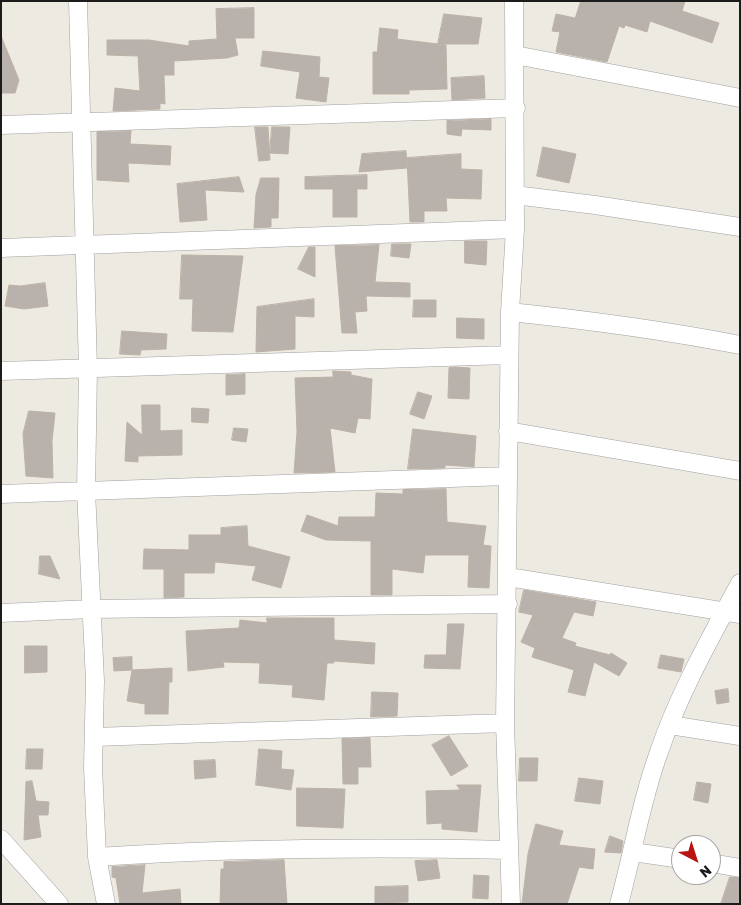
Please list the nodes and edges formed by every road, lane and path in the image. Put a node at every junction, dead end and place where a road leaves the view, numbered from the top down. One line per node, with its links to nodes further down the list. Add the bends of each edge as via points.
1 (78, 1): 6 (street)
2 (514, 1): 3 (street)
3 (515, 54): 4 (street); 5 (street)
4 (740, 98)
5 (516, 108): 6 (street); 8 (street)
6 (80, 123): 7 (street); 11 (street)
7 (1, 125)
8 (515, 195): 9 (street); 10 (street)
9 (740, 227)
10 (515, 228): 11 (street); 13 (street)
11 (83, 245): 12 (street); 16 (street)
12 (1, 248)
13 (510, 312): 14 (street, via 604,322); 15 (street)
14 (740, 345)
15 (509, 355): 16 (street); 18 (street)
16 (88, 369): 17 (street); 21 (street)
17 (1, 371)
18 (508, 431): 19 (street); 20 (street)
19 (740, 471)
20 (507, 476): 21 (street); 23 (street)
21 (86, 491): 22 (street); 26 (street)
22 (1, 494)
23 (508, 578): 25 (street); 28 (street)
24 (740, 582): 28 (street)
25 (508, 604): 26 (street); 29 (street)
26 (91, 609): 27 (street); 32 (street)
27 (1, 613)
28 (732, 613): 30 (street)
29 (506, 723): 32 (street); 34 (street)
30 (670, 725): 31 (street); 35 (street, via 645,795)
31 (740, 736)
32 (94, 737): 36 (street)
33 (1, 839): 38 (street)
34 (509, 850): 36 (street, via 213,850); 43 (street)
35 (633, 852): 37 (street); 44 (street)
36 (97, 857): 42 (street)
37 (671, 858)
38 (10, 862): 41 (street)
39 (721, 865): 40 (street)
40 (740, 868)
41 (59, 904)
42 (106, 904)
43 (511, 904)
44 (619, 904)

